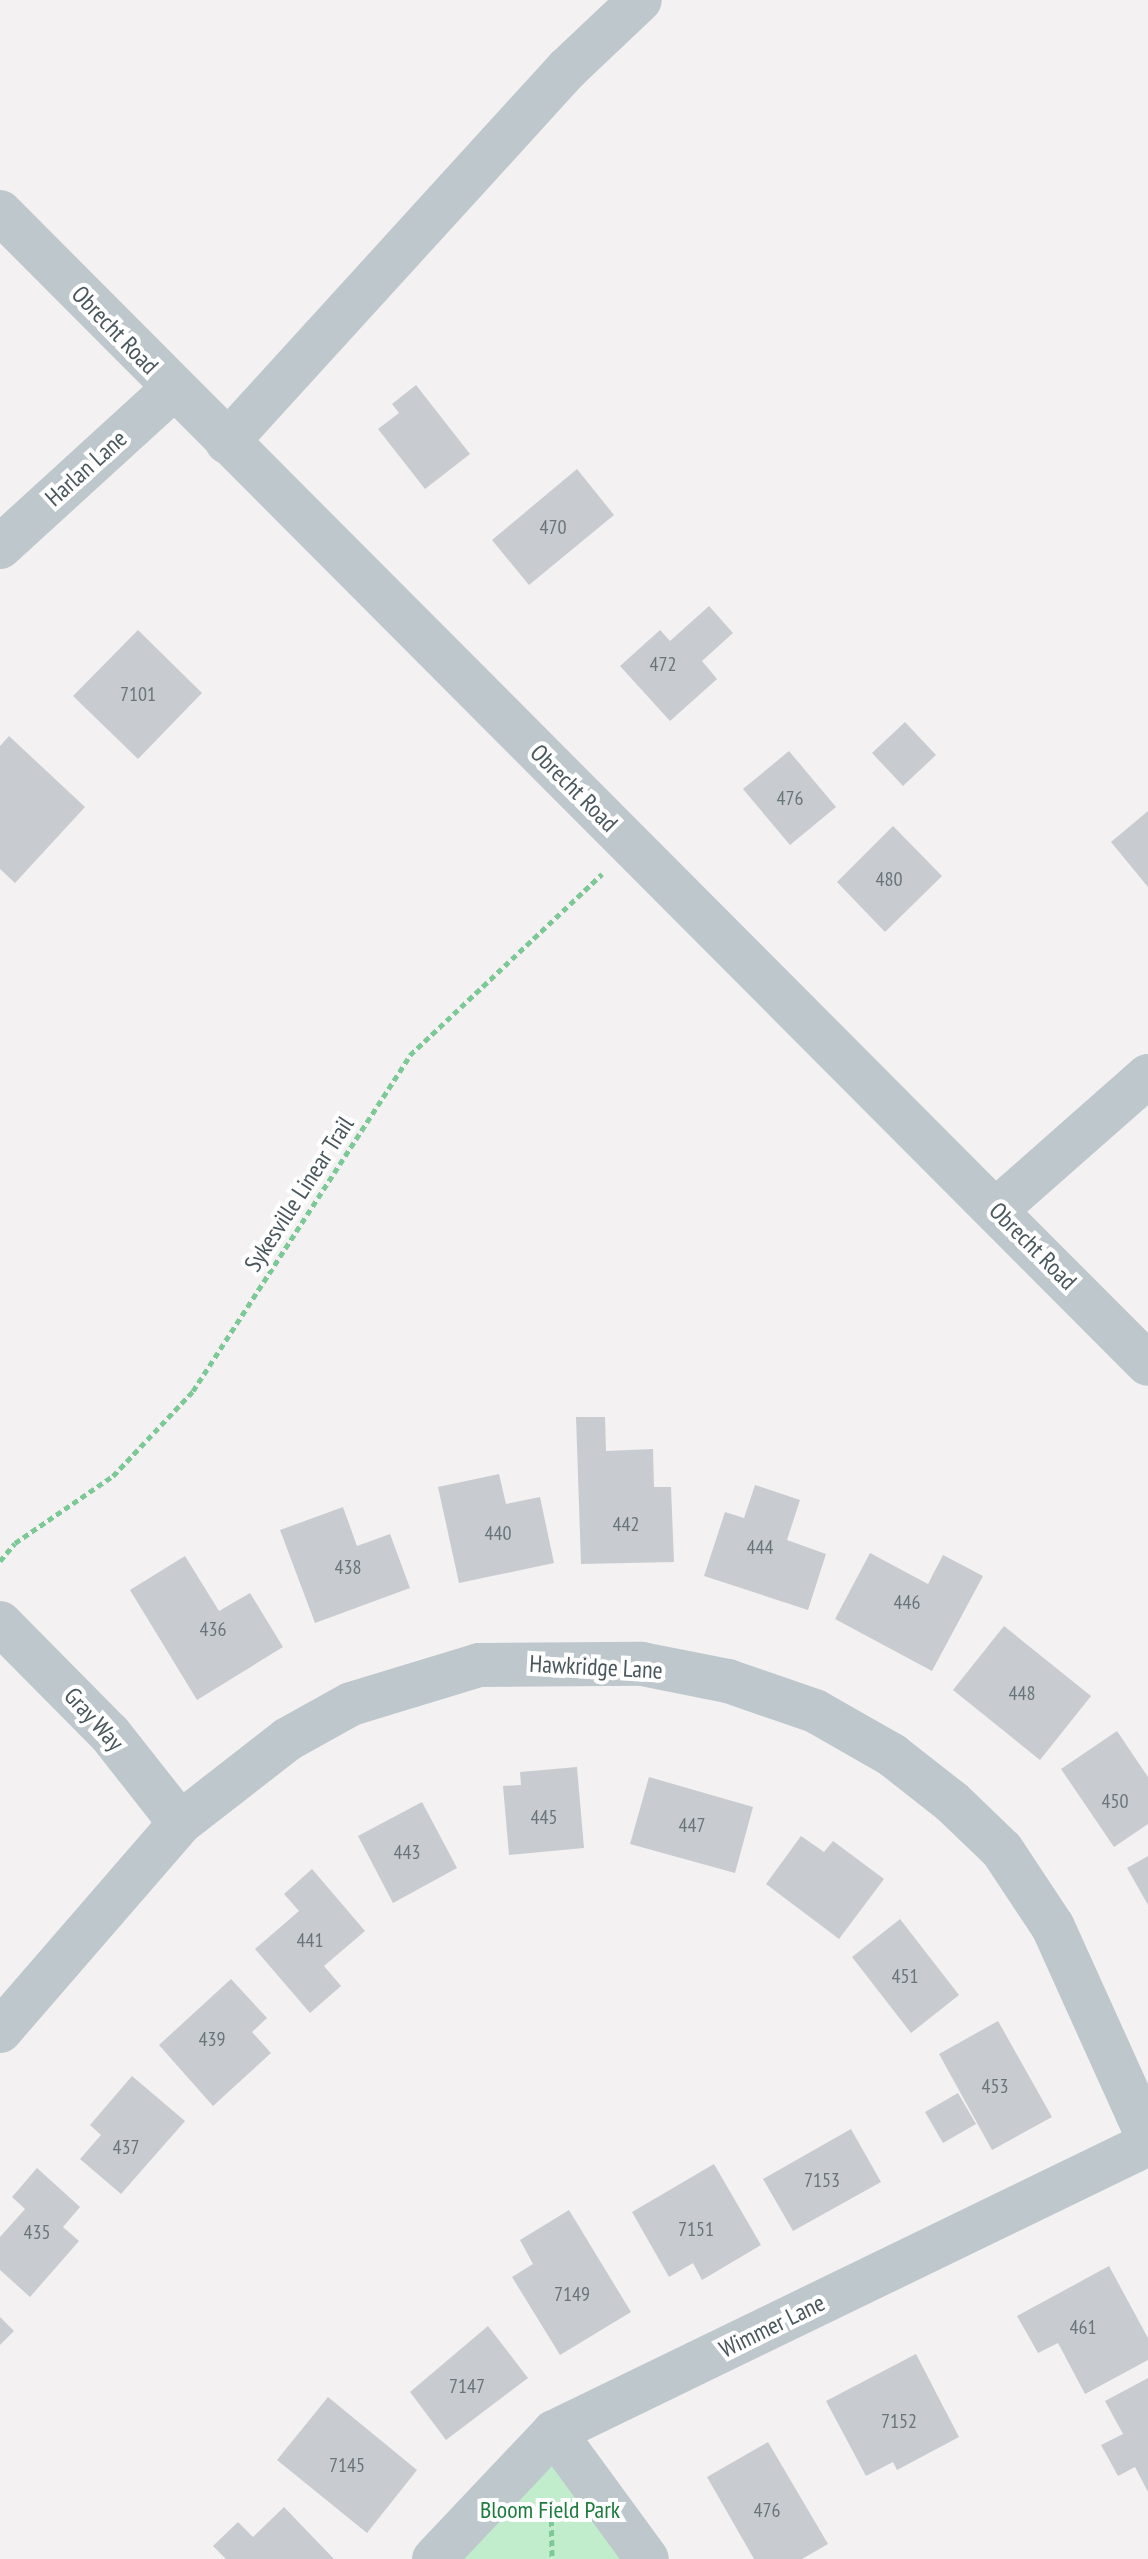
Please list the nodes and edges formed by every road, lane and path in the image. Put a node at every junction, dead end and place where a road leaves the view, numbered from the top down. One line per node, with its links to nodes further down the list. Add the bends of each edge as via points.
1 (640, 0): 4 (street, via 567,69)
2 (0, 212): 3 (street, Obrecht Road)
3 (173, 389): 4 (street, Obrecht Road); 5 (street, Harlan Lane)
4 (227, 442): 6 (street, Obrecht Road)
5 (0, 547)
6 (632, 846): 8 (street, Obrecht Road); 10 (path, Sykesville Linear Trail, via 410,1055 193,1391 113,1476 15,1543)
7 (1148, 1076): 8 (street)
8 (997, 1209): 9 (street, Obrecht Road)
9 (1148, 1364)
10 (0, 1561)
11 (0, 1623): 12 (street, Gray Way, via 110,1734)
12 (180, 1823): 13 (street, Hawkridge Lane); 14 (street, Hawkridge Lane, via 288,1739 351,1704 415,1681 479,1665 558,1660 642,1664 728,1681 815,1711 892,1755 1002,1850 1053,1927)
13 (0, 2031)
14 (1148, 2137)
15 (1148, 2144): 16 (street, Wimmer Lane)
16 (554, 2432): 18 (street, Wimmer Lane); 20 (street)
17 (550, 2522): 19 (path)
18 (434, 2559)
19 (552, 2559)
20 (647, 2559)

